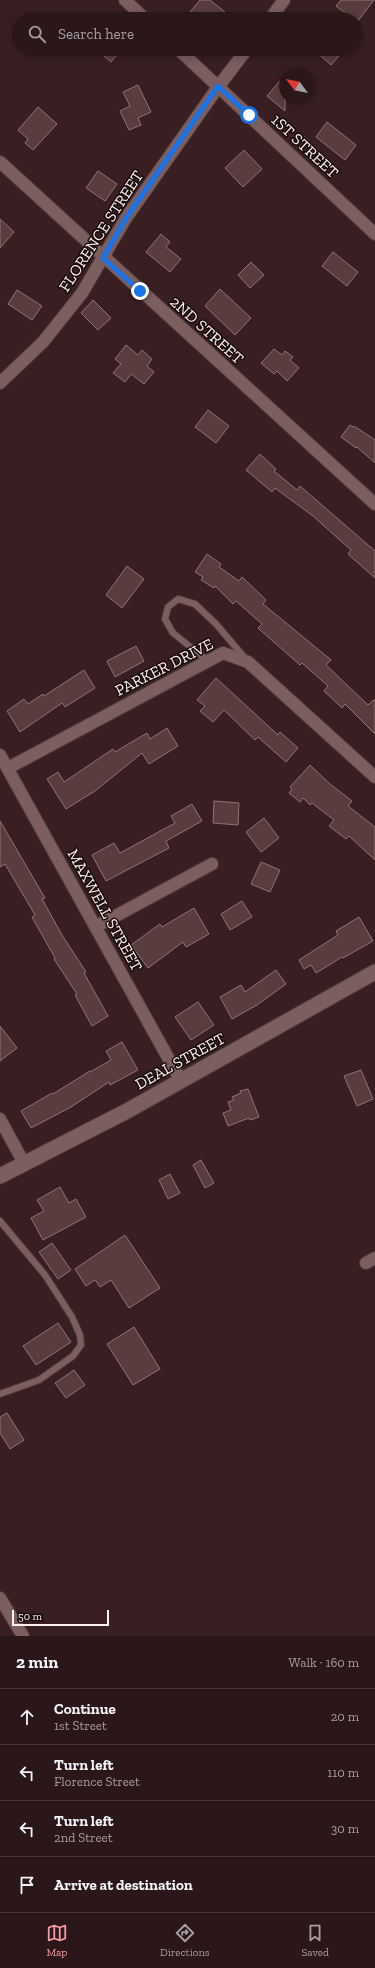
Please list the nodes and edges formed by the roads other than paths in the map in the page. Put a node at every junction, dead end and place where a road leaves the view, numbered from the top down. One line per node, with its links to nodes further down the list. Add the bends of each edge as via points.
1 (125, 0): 3 (street)
2 (284, 0): 4 (street)
3 (138, 12)
4 (275, 12)
5 (186, 56): 7 (street, 1ST STREET)
6 (242, 56): 7 (street, FLORENCE STREET)
7 (218, 86): 9 (street, 1ST STREET); 10 (street, FLORENCE STREET, via 126,218)
8 (0, 162): 10 (street, 2ND STREET)
9 (375, 234)
10 (103, 258): 11 (street, FLORENCE STREET, via 82,293 42,342); 12 (street, 2ND STREET)
11 (0, 383)
12 (375, 504)
13 (208, 661): 14 (street, PARKER DRIVE, via 223,652); 14 (lane, via 173,633 164,619 168,607 178,599 195,604 216,624); 16 (street, PARKER DRIVE)
14 (248, 662): 17 (street, PARKER DRIVE)
15 (0, 755): 16 (street, MAXWELL STREET)
16 (8, 768): 19 (street, MAXWELL STREET)
17 (375, 777)
18 (212, 864): 19 (street)
19 (97, 926): 21 (street, MAXWELL STREET)
20 (375, 972): 21 (street, DEAL STREET)
21 (181, 1081): 23 (street, DEAL STREET)
22 (0, 1119): 23 (street)
23 (25, 1165): 24 (street, DEAL STREET)
24 (0, 1176)
25 (0, 1221): 26 (lane, via 45,1275 72,1317 80,1335 80,1345 73,1356 39,1380)
26 (0, 1394)
27 (0, 1598): 28 (street)
28 (23, 1636)

